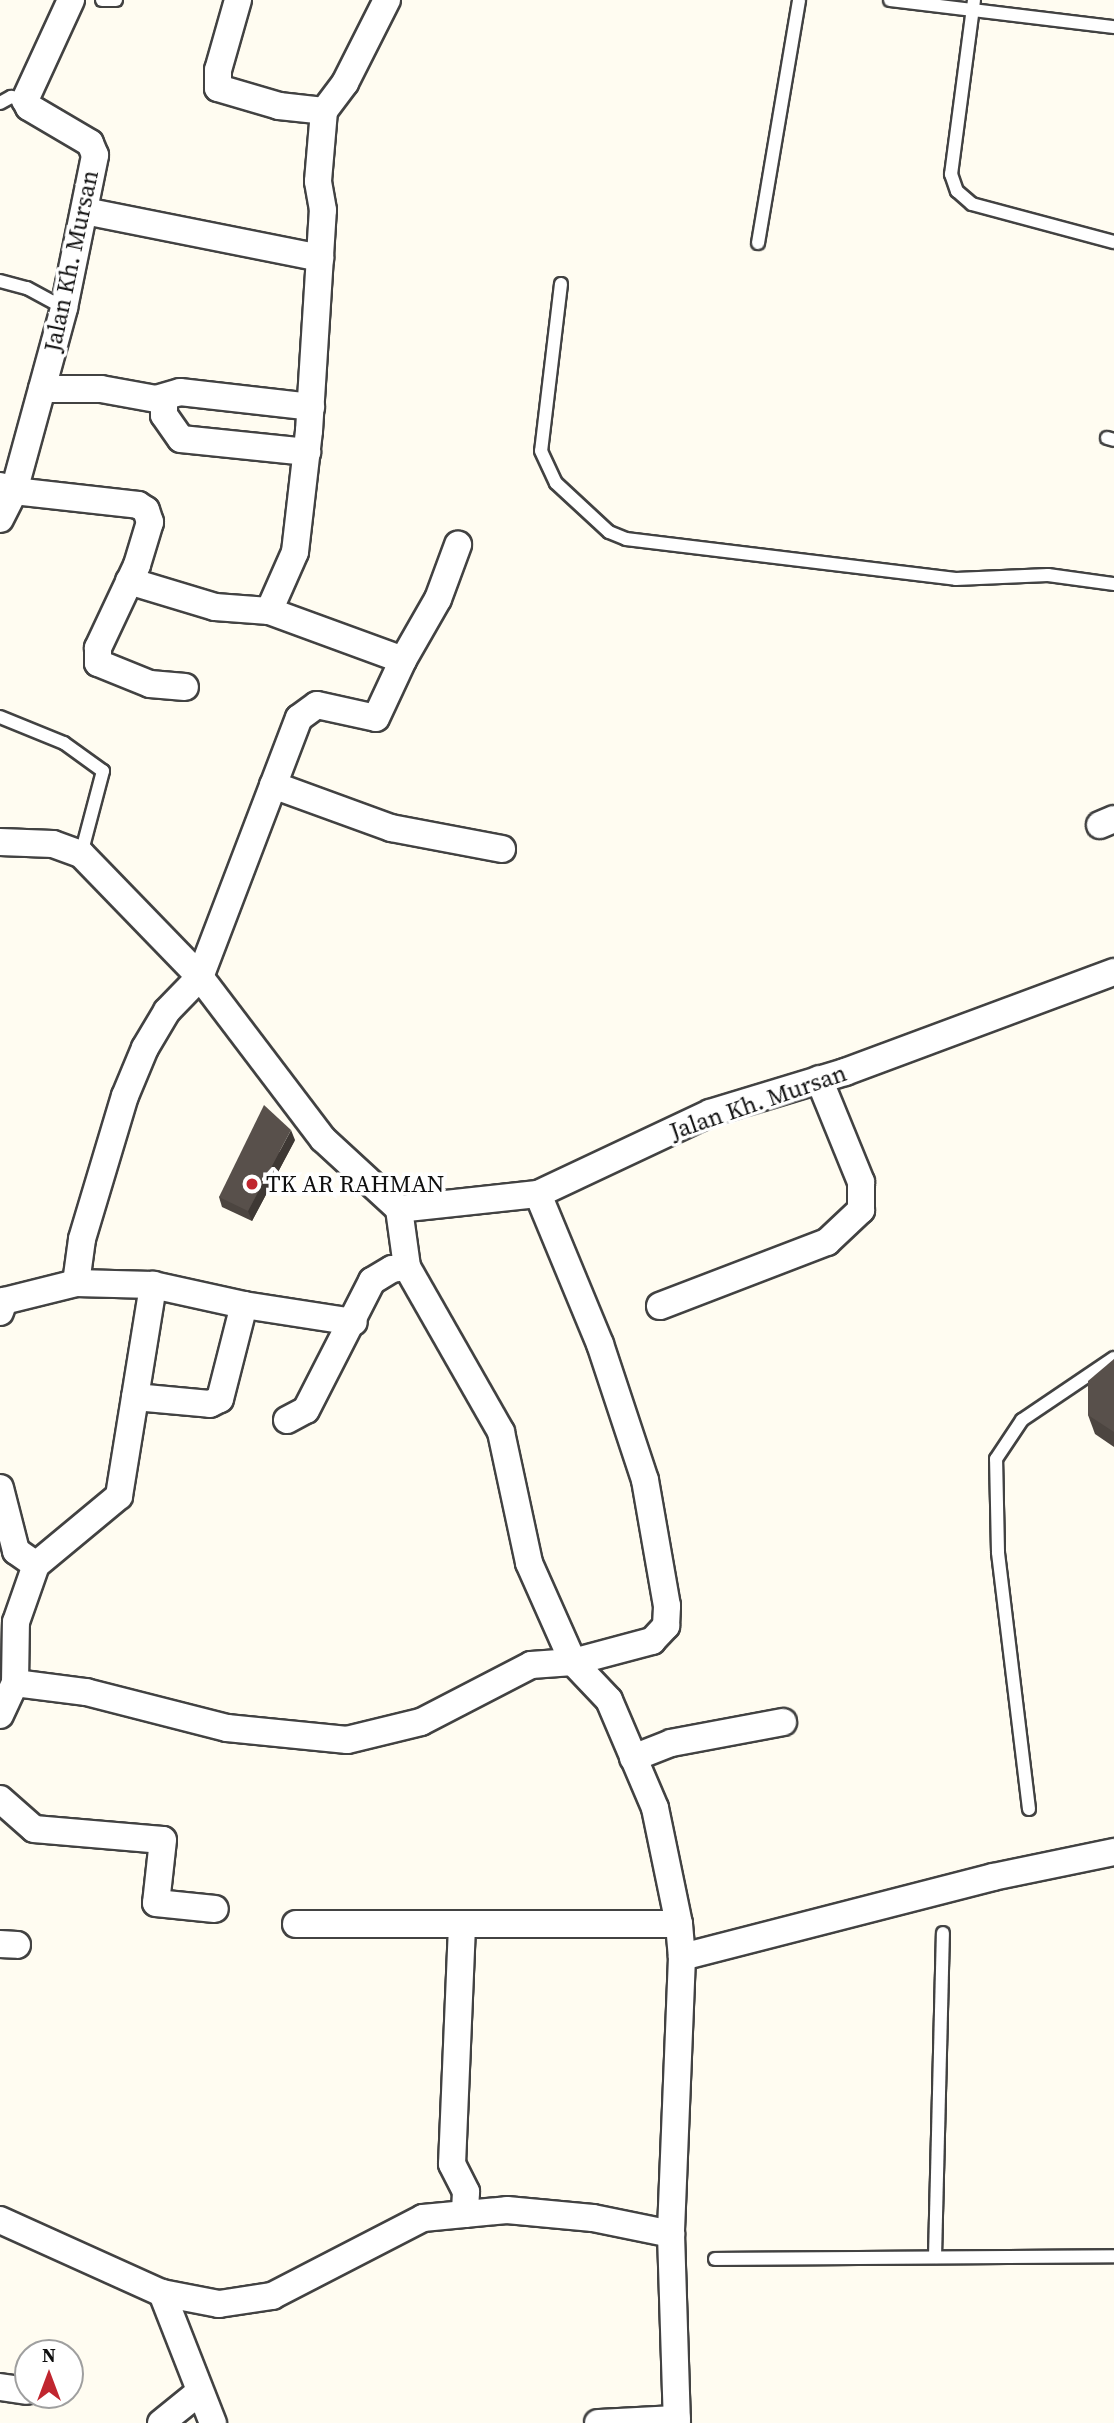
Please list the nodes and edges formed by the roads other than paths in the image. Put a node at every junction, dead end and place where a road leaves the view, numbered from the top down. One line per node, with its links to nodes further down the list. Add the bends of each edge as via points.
1 (102, 0): 2 (lane)
2 (116, 0)
3 (238, 0): 11 (street, via 218,70 218,88 279,106)
4 (387, 0): 11 (street, via 345,83)
5 (799, 0): 14 (lane)
6 (890, 0): 8 (lane)
7 (63, 2): 10 (street, Jalan Kh. Mursan)
8 (973, 5): 9 (lane); 13 (lane, via 951,174 957,191 972,204)
9 (1114, 27)
10 (12, 102): 12 (street, Jalan Kh. Mursan, via 90,143 95,155)
11 (324, 111): 15 (street, via 318,181 323,210)
12 (85, 211): 15 (street); 18 (street, Jalan Kh. Mursan)
13 (1114, 242)
14 (758, 243)
15 (320, 258): 21 (street)
16 (0, 281): 18 (lane, via 27,288)
17 (561, 284): 27 (lane, via 541,451 556,483 609,532 626,539 956,579 1048,575)
18 (64, 309): 19 (street, Jalan Kh. Mursan)
19 (42, 389): 20 (street, via 102,388); 23 (street, Jalan Kh. Mursan)
20 (163, 398): 21 (street, via 180,392); 22 (street, via 164,415 181,439)
21 (311, 407): 22 (street)
22 (307, 452): 28 (street, via 295,552)
23 (7, 489): 24 (street, Jalan Kh. Mursan); 26 (street, via 138,505 145,510 149,522)
24 (0, 519)
25 (458, 545): 29 (street, via 438,599)
26 (129, 581): 28 (street, via 215,607); 30 (street, via 98,648 98,663 150,684)
27 (1114, 584)
28 (269, 611): 29 (street)
29 (403, 660): 32 (street, via 376,718 317,705 307,708)
30 (185, 687)
31 (0, 718): 35 (lane, via 75,749 103,771)
32 (273, 785): 34 (street, via 391,828); 37 (street)
33 (0, 842): 35 (street, via 52,844)
34 (502, 849)
35 (81, 854): 37 (street)
36 (1114, 972): 38 (street, Jalan Kh. Mursan)
37 (200, 976): 40 (street, via 323,1139); 42 (street, via 167,1011 125,1096 82,1239)
38 (819, 1079): 39 (street, Jalan Kh. Mursan, via 710,1113); 45 (street, via 860,1182 861,1210 827,1242)
39 (538, 1194): 40 (street, Jalan Kh. Mursan); 53 (street, via 600,1344 645,1480 667,1606 666,1626 652,1640)
40 (399, 1209): 41 (street)
41 (407, 1267): 47 (street, via 392,1269 372,1281); 53 (street, via 501,1432 529,1563)
42 (76, 1283): 43 (street); 46 (street, via 4,1301)
43 (153, 1285): 44 (street); 49 (street)
44 (244, 1306): 47 (street); 49 (street, via 220,1399 210,1404)
45 (660, 1306)
46 (0, 1312)
47 (354, 1322): 50 (street, via 306,1410)
48 (1114, 1358): 59 (lane, via 1022,1420 996,1459 998,1552)
49 (135, 1397): 52 (street, via 119,1496)
50 (286, 1420)
51 (0, 1489): 52 (street, via 16,1551)
52 (36, 1565): 54 (street, via 16,1622)
53 (573, 1662): 54 (street, via 531,1665 421,1722 347,1740 227,1728 86,1692); 57 (street, via 609,1700)
54 (15, 1683): 55 (street)
55 (0, 1715)
56 (783, 1722): 57 (street, via 671,1743)
57 (634, 1758): 63 (street, via 655,1808)
58 (0, 1799): 61 (street, via 34,1829 163,1840 156,1903)
59 (1029, 1809)
60 (1114, 1852): 66 (street, via 1016,1871)
61 (215, 1909)
62 (296, 1924): 64 (street)
63 (679, 1924): 64 (street); 66 (street)
64 (462, 1926): 67 (street, via 452,2164 466,2192)
65 (943, 1933): 71 (lane)
66 (682, 1958): 69 (street)
67 (465, 2214): 69 (street, via 507,2210); 73 (street, via 423,2218 272,2296 219,2304)
68 (0, 2220): 73 (street)
69 (671, 2234): 75 (street)
70 (1114, 2256): 71 (lane)
71 (936, 2257): 72 (lane)
72 (715, 2259)
73 (162, 2293): 74 (street)
74 (198, 2393): 76 (street); 77 (street)
75 (677, 2421): 78 (street)
76 (161, 2423)
77 (213, 2423)
78 (598, 2423)

